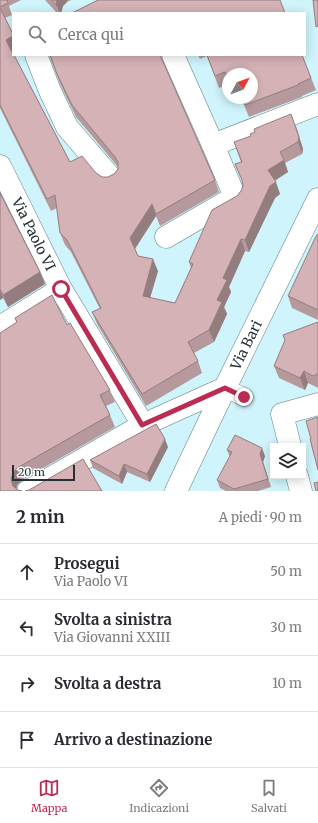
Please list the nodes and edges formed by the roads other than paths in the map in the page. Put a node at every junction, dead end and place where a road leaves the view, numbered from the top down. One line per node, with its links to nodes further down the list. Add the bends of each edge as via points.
1 (36, 56): 6 (street, via 67,127)
2 (164, 56): 4 (street)
3 (318, 104): 4 (street)
4 (213, 145): 9 (street, via 235,197)
5 (0, 166): 11 (street, Via Paolo VI)
6 (110, 176)
7 (318, 199): 10 (street, Via Bari)
8 (318, 227): 10 (street)
9 (166, 237)
10 (296, 245): 13 (street, Via Bari)
11 (61, 289): 12 (street); 15 (street, Via Paolo VI)
12 (0, 327)
13 (234, 392): 15 (street); 19 (street, Via Bari)
14 (318, 404): 16 (street, via 282,414)
15 (142, 425): 18 (street)
16 (289, 443)
17 (299, 479): 20 (street)
18 (28, 491)
19 (176, 491)
20 (301, 491)

